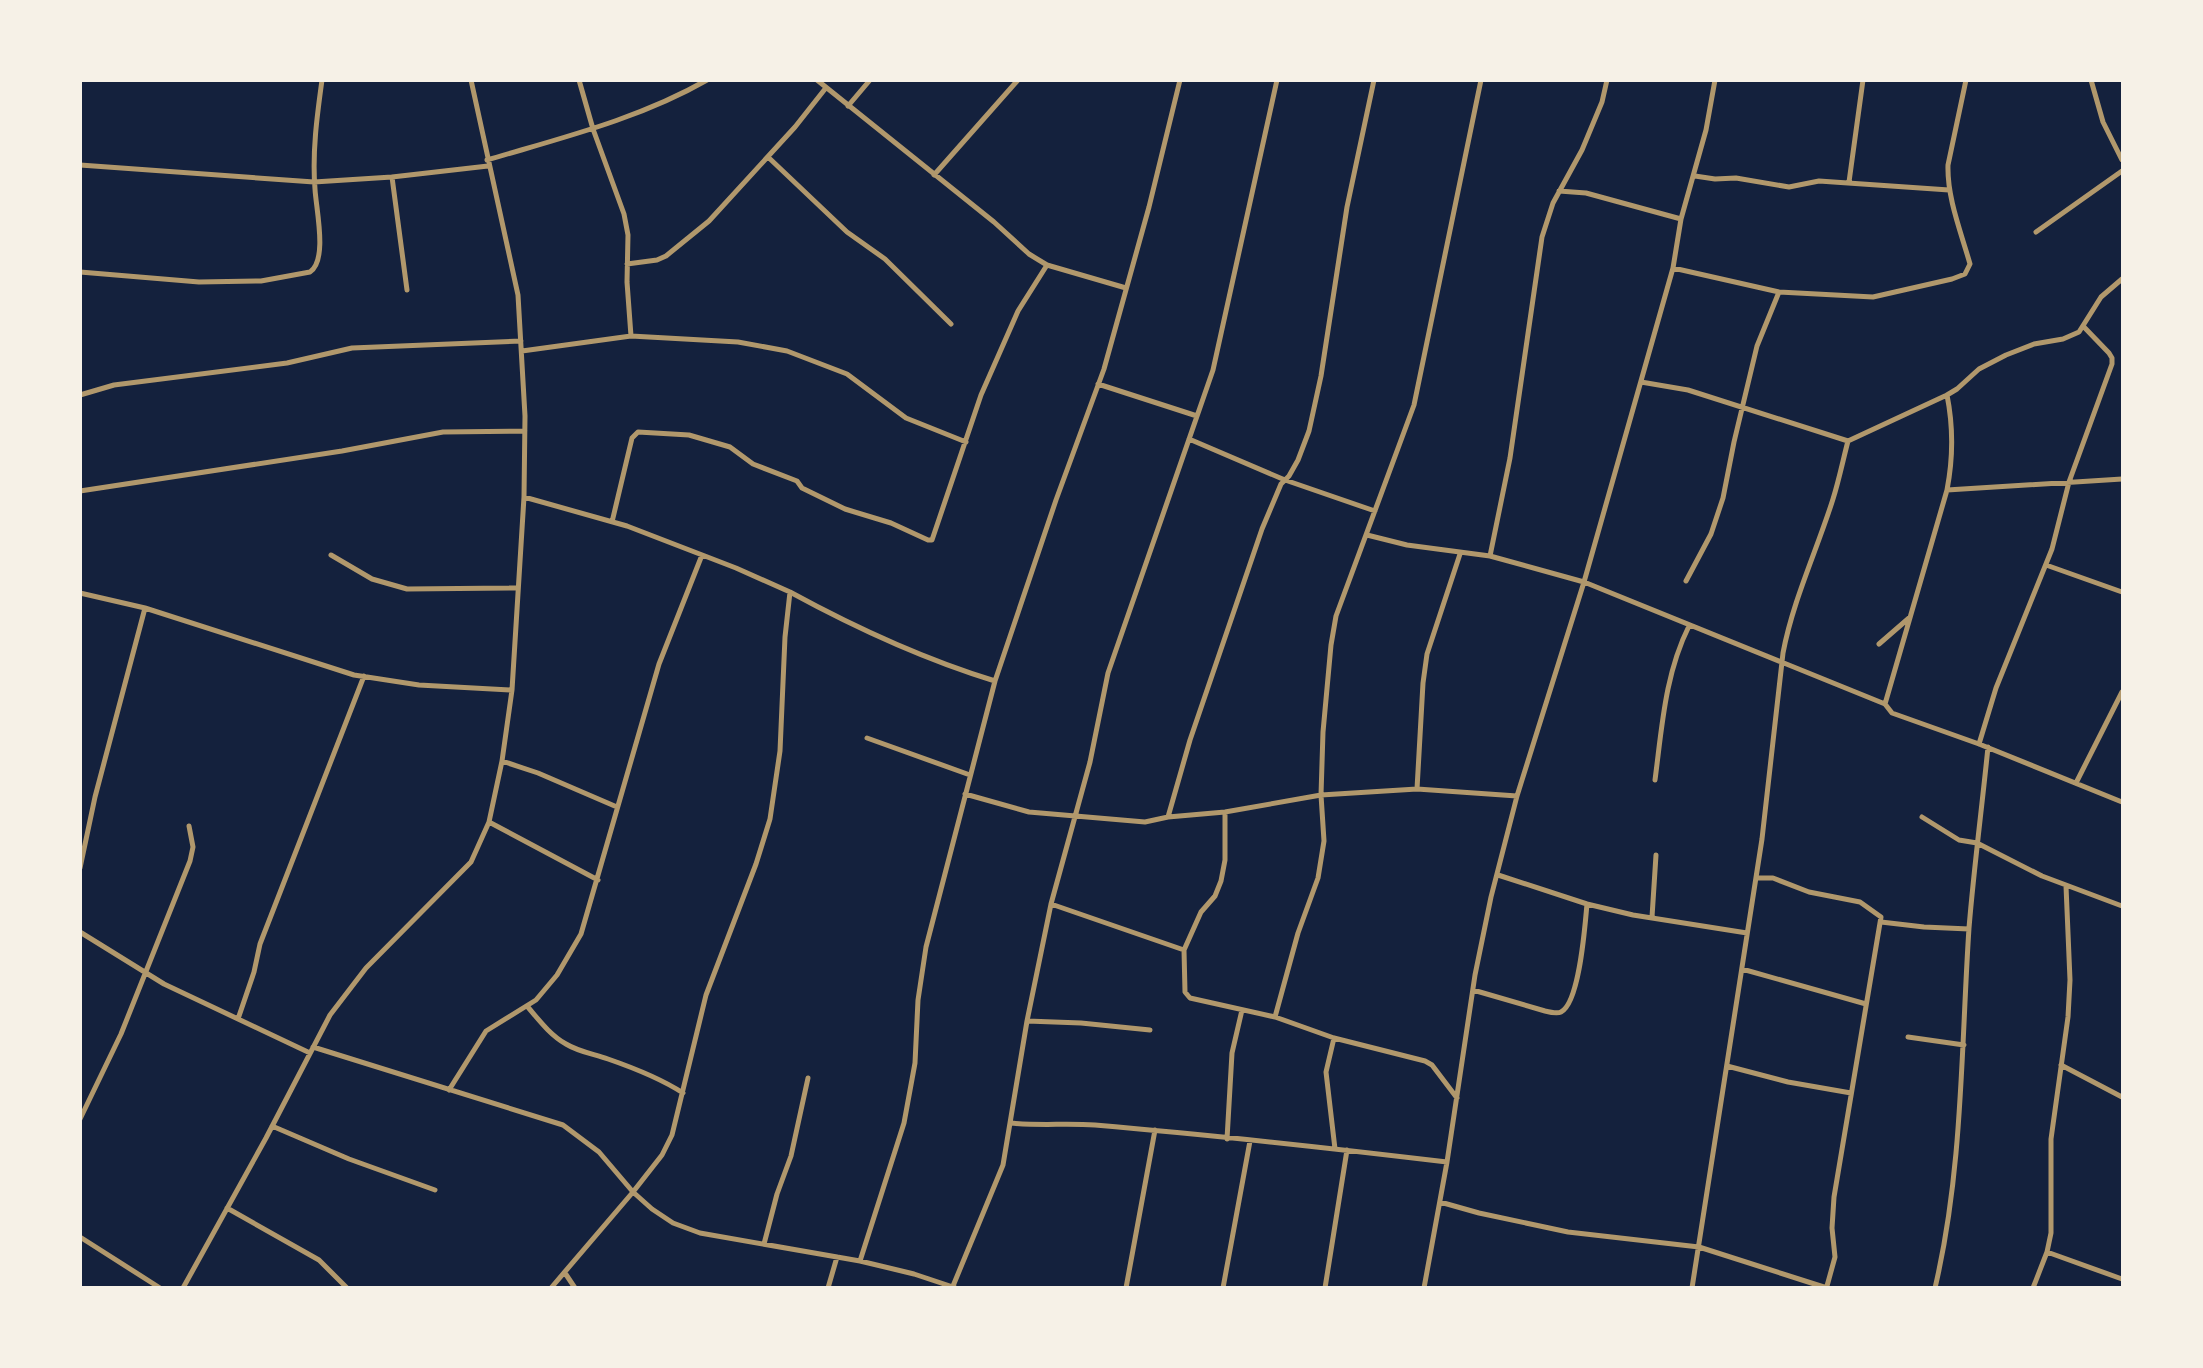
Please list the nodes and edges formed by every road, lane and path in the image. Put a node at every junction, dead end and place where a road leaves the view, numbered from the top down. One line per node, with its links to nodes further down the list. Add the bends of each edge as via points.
1 (321, 80): 28 (street)
2 (471, 80): 22 (street)
3 (579, 80): 19 (street)
4 (707, 80): 19 (street, via 678,97)
5 (817, 80): 17 (street)
6 (870, 80): 18 (street)
7 (1018, 80): 25 (street)
8 (1180, 80): 39 (street)
9 (1277, 80): 52 (street, via 1213,370)
10 (1374, 80): 58 (street, via 1309,431)
11 (1481, 80): 63 (street, via 1414,405)
12 (1607, 80): 31 (street, via 1602,102)
13 (1715, 80): 26 (street)
14 (1863, 80): 29 (street)
15 (1966, 80): 30 (street, via 1948,165)
16 (2091, 80): 21 (street, via 2103,122)
17 (825, 89): 18 (street); 20 (street)
18 (848, 106): 25 (street)
19 (593, 129): 22 (street); 34 (street, via 624,214)
20 (768, 157): 34 (street, via 676,250 657,260); 42 (street, via 847,232 885,259)
21 (2123, 160)
22 (487, 163): 27 (street); 45 (street, via 518,295)
23 (80, 165): 28 (street)
24 (2123, 171): 33 (street)
25 (934, 175): 35 (street)
26 (1695, 176): 29 (street, via 1789,187); 32 (street)
27 (393, 177): 28 (street); 40 (street)
28 (314, 182): 37 (street, via 320,255 310,272 261,281 199,282)
29 (1849, 182): 30 (street)
30 (1949, 190): 41 (street, via 1970,264 1965,274 1873,297)
31 (1559, 191): 32 (street, via 1586,193); 69 (street, via 1542,237 1510,458)
32 (1681, 219): 36 (street)
33 (2036, 232)
34 (627, 264): 44 (street)
35 (1046, 265): 39 (street); 56 (street, via 1018,311)
36 (1674, 268): 41 (street); 47 (street)
37 (80, 271)
38 (2123, 279): 43 (street, via 2101,297)
39 (1126, 288): 48 (street)
40 (407, 290)
41 (1779, 292): 51 (street, via 1757,346)
42 (951, 324)
43 (2082, 326): 49 (street, via 2063,339 2006,355); 59 (street, via 2109,353 2112,364)
44 (631, 337): 46 (street); 56 (street, via 738,342 787,351 847,374 906,418)
45 (521, 341): 46 (street); 50 (street, via 352,348 288,363 114,385)
46 (522, 351): 53 (street)
47 (1641, 382): 51 (street, via 1688,390); 72 (street)
48 (1098, 384): 52 (street); 83 (street)
49 (1947, 394): 55 (street); 60 (street, via 1951,457)
50 (80, 395)
51 (1741, 408): 55 (street); 71 (street, via 1723,498 1711,534)
52 (1197, 416): 54 (street)
53 (525, 431): 61 (street, via 443,432); 62 (street)
54 (1189, 439): 58 (street); 101 (street, via 1108,673)
55 (1848, 441): 81 (street, via 1787,632)
56 (966, 442): 64 (street, via 935,537 930,540 845,509 802,488 797,481 753,464 730,447 689,435 638,432 632,438)
57 (2123, 479): 59 (street)
58 (1285, 480): 63 (street); 102 (street, via 1262,529)
59 (2069, 482): 60 (street); 70 (street)
60 (1947, 490): 78 (street)
61 (80, 491)
62 (524, 497): 64 (street); 73 (street)
63 (1375, 511): 65 (street)
64 (612, 522): 68 (street)
65 (1367, 535): 66 (street); 96 (street, via 1336,616)
66 (1460, 554): 69 (street); 94 (street, via 1427,654)
67 (331, 555): 73 (street, via 372,579 407,589)
68 (702, 555): 74 (street); 99 (street, via 659,664)
69 (1490, 556): 72 (street)
70 (2046, 565): 75 (street); 88 (street, via 1999,679)
71 (1686, 580)
72 (1584, 582): 79 (street); 97 (street)
73 (517, 587): 84 (street)
74 (790, 592): 83 (street, via 887,641); 140 (street, via 779,751 769,819 706,995)
75 (2123, 592)
76 (80, 593): 77 (street)
77 (145, 608): 82 (street); 108 (street)
78 (1909, 618): 80 (street); 86 (street)
79 (1689, 626): 81 (street); 92 (street, via 1675,653)
80 (1878, 644)
81 (1783, 663): 86 (street); 110 (street)
82 (364, 676): 84 (street); 129 (street, via 260,944)
83 (995, 681): 91 (street)
84 (512, 691): 90 (street)
85 (2123, 692): 93 (street)
86 (1885, 704): 88 (street, via 1892,713)
87 (867, 738): 91 (street)
88 (1979, 744): 89 (street)
89 (1988, 747): 93 (street); 106 (street)
90 (502, 761): 99 (street); 104 (street)
91 (970, 775): 95 (street)
92 (1655, 780)
93 (2076, 783): 98 (street)
94 (1417, 789): 96 (street); 97 (street)
95 (965, 794): 101 (street, via 1029,812); 162 (street, via 926,947 904,1123)
96 (1321, 795): 100 (street); 128 (street, via 1324,841 1318,878)
97 (1517, 796): 109 (street)
98 (2123, 802)
99 (617, 807): 111 (street)
100 (1226, 812): 102 (street); 121 (street, via 1221,881)
101 (1076, 817): 102 (street, via 1145,822); 113 (street)
102 (1168, 817)
103 (1922, 817): 106 (street, via 1959,839)
104 (489, 821): 111 (street); 135 (street, via 471,862 349,988)
105 (188, 826): 123 (street, via 193,854)
106 (1977, 843): 112 (street); 118 (street)
107 (1656, 855): 116 (street)
108 (80, 868)
109 (1498, 875): 114 (street); 124 (street)
110 (1756, 878): 117 (street, via 1773,878 1809,892 1860,902 1881,916); 120 (street)
111 (598, 880): 126 (street, via 581,934 557,975)
112 (2066, 886): 115 (street); 136 (street, via 2070,999)
113 (1051, 904): 121 (street); 130 (street)
114 (1587, 904): 116 (street); 124 (street, via 1580,970 1568,1004 1560,1012)
115 (2123, 906)
116 (1652, 917): 120 (street)
117 (1881, 922): 118 (street); 125 (street)
118 (1969, 929): 134 (street)
119 (80, 932): 123 (street)
120 (1747, 933): 122 (street)
121 (1185, 950): 127 (street, via 1186,996)
122 (1742, 968): 125 (street); 137 (street)
123 (146, 972): 129 (street); 144 (street)
124 (1472, 989): 143 (street)
125 (1866, 1004): 141 (street)
126 (527, 1006): 139 (street, via 486,1031); 140 (street, via 564,1043)
127 (1242, 1010): 128 (street); 148 (street, via 1232,1053)
128 (1275, 1017): 133 (street)
129 (238, 1018): 135 (street)
130 (1027, 1021): 131 (street); 145 (street)
131 (1150, 1030)
132 (1908, 1037): 134 (street)
133 (1334, 1038): 143 (street, via 1425,1061); 150 (street, via 1326,1072)
134 (1964, 1045): 178 (street, via 1954,1187)
135 (312, 1050): 139 (street); 146 (street)
136 (2061, 1065): 142 (street); 160 (street, via 2051,1139 2052,1214)
137 (1727, 1066): 141 (street); 159 (street)
138 (808, 1078): 158 (street, via 791,1156)
139 (449, 1090): 154 (street, via 563,1125 599,1152)
140 (683, 1093): 154 (street, via 662,1155)
141 (1851, 1093): 177 (street, via 1835,1197 1835,1257)
142 (2123, 1097)
143 (1457, 1098): 152 (street)
144 (80, 1119)
145 (1010, 1123): 147 (street); 171 (street, via 1003,1165)
146 (272, 1126): 153 (street); 156 (street)
147 (1154, 1130): 148 (street); 172 (street)
148 (1227, 1139): 149 (street)
149 (1250, 1142): 150 (street); 173 (street)
150 (1335, 1149): 151 (street)
151 (1347, 1150): 152 (street); 174 (street)
152 (1447, 1162): 155 (street)
153 (435, 1190)
154 (633, 1192): 158 (street, via 673,1223 700,1233); 163 (street)
155 (1440, 1202): 159 (street, via 1568,1232); 175 (street)
156 (228, 1208): 166 (street); 167 (street, via 319,1260)
157 (80, 1237): 165 (street)
158 (764, 1244): 161 (street)
159 (1699, 1247): 176 (street); 177 (street)
160 (2047, 1252): 164 (street); 179 (street)
161 (837, 1257): 162 (street); 170 (street)
162 (860, 1261): 171 (street)
163 (565, 1273): 168 (street); 169 (street)
164 (2123, 1279)
165 (160, 1287)
166 (183, 1287)
167 (347, 1287)
168 (551, 1287)
169 (575, 1287)
170 (828, 1287)
171 (955, 1287)
172 (1126, 1287)
173 (1223, 1287)
174 (1325, 1287)
175 (1423, 1287)
176 (1692, 1287)
177 (1827, 1287)
178 (1935, 1287)
179 (2033, 1287)

